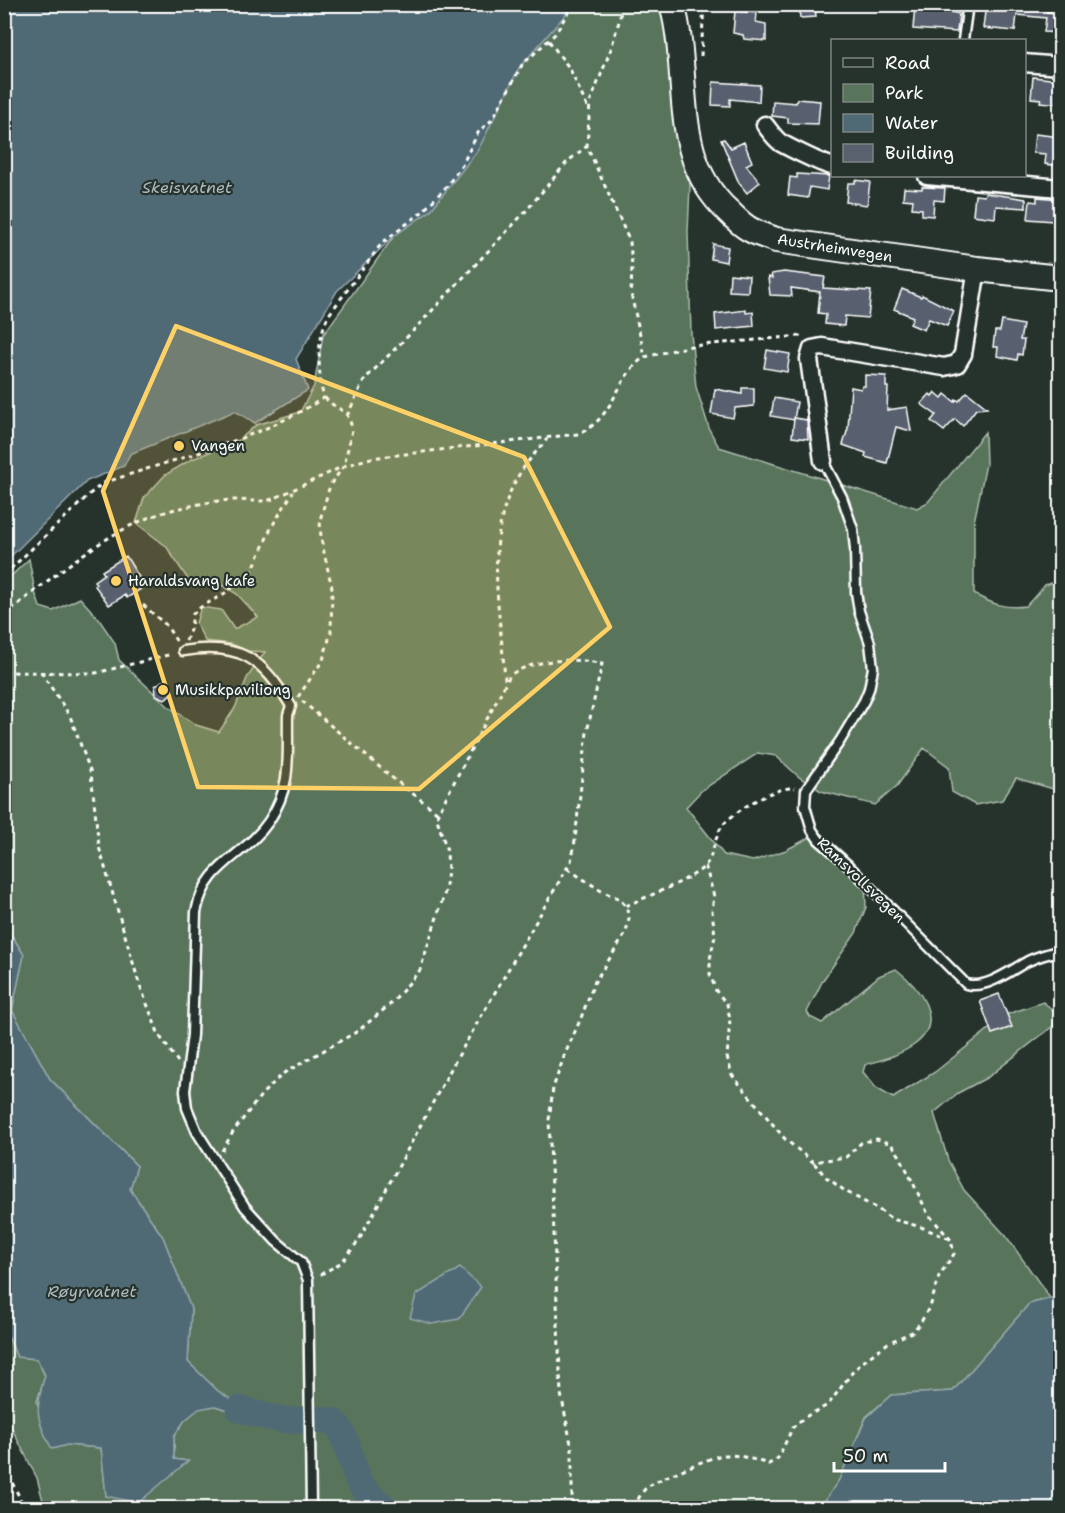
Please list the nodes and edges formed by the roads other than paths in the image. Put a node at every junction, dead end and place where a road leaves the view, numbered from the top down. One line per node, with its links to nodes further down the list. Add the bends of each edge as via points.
1 (672, 4): 10 (main road, Austrheimvegen, via 679,28 685,115 695,164 716,200 746,228 776,240)
2 (968, 4): 3 (lane)
3 (963, 39)
4 (1026, 63): 5 (street)
5 (1060, 66)
6 (765, 125): 7 (street, via 780,142)
7 (828, 166)
8 (938, 177): 9 (street)
9 (1060, 188)
10 (977, 268): 11 (main road, Austrheimvegen); 12 (street, via 963,354 957,364 944,367 822,347 812,350)
11 (1060, 278)
12 (823, 461): 14 (lane, Ramsvollsvegen, via 853,529 856,592 873,668 864,701 806,790 805,806 812,830 966,984 987,982 1040,956)
13 (183, 651): 15 (lane, via 206,647 255,660 291,706 288,773 277,806 261,831 222,865 199,896 185,1091 197,1132 251,1216 301,1262 308,1280)
14 (1060, 951)
15 (311, 1509)

